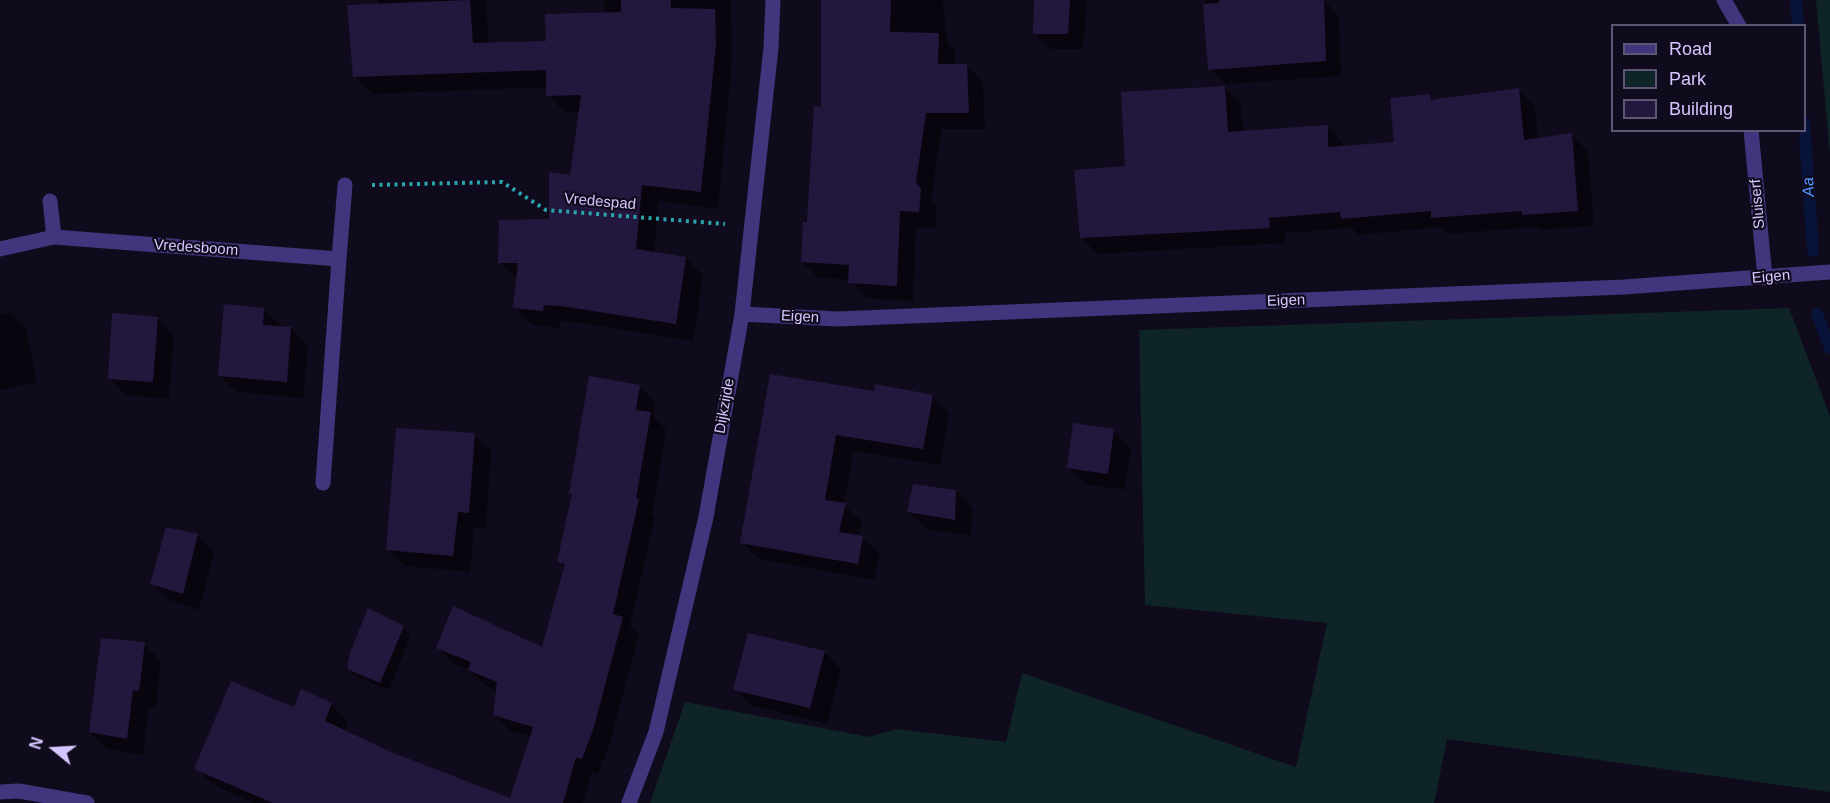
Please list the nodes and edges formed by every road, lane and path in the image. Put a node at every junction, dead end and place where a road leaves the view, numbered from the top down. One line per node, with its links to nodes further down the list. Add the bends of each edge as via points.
1 (772, 0): 7 (street, Dijkzijde, via 771,48)
2 (1724, 0): 3 (street)
3 (1738, 24)
4 (1751, 132): 12 (street, Sluiserf)
5 (345, 185): 7 (path, Vredespad, via 502,182 546,210); 10 (street)
6 (50, 201): 8 (street)
7 (752, 226): 13 (street, Dijkzijde)
8 (54, 237): 9 (street, Vredesboom); 10 (street, Vredesboom)
9 (0, 249)
10 (339, 259): 14 (street)
11 (1830, 272): 12 (street, Eigen)
12 (1765, 278): 13 (street, Eigen, via 837,319)
13 (742, 314): 17 (street, Dijkzijde, via 703,529 656,732)
14 (323, 483)
15 (0, 792): 16 (street, via 20,791)
16 (87, 803)
17 (630, 803)

